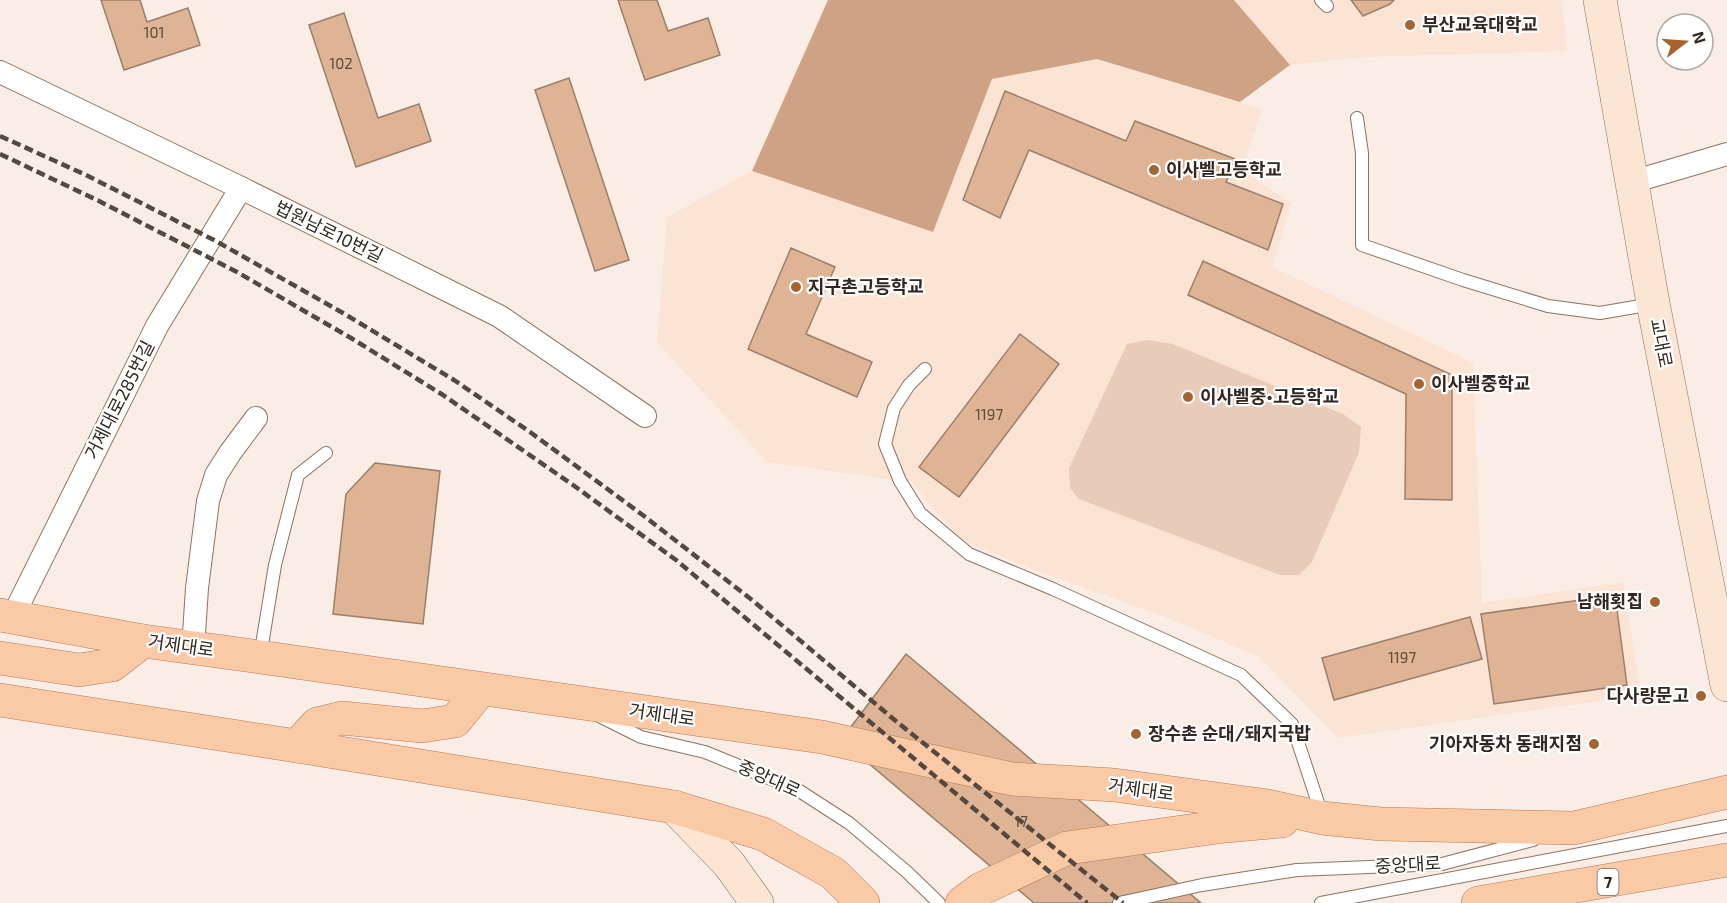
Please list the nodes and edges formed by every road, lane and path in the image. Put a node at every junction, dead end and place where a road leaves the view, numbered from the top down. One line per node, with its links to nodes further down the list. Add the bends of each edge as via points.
1 (1600, 0): 5 (main road, 교대로)
2 (0, 72): 6 (street, 법원남로10번길)
3 (1357, 117): 7 (lane, via 1362,153 1362,245 1548,306 1600,313)
4 (1727, 154): 5 (street)
5 (1632, 182): 7 (main road, 교대로)
6 (241, 188): 9 (street, 법원남로10번길, via 499,316); 12 (street, 거제대로285번길, via 157,326)
7 (1653, 303): 17 (main road, 교대로)
8 (925, 369): 24 (lane, via 894,408 885,444 900,481 920,513 969,554 1241,675 1292,724)
9 (645, 416)
10 (256, 418): 14 (street, via 216,475 208,501 196,588)
11 (326, 453): 15 (lane, via 298,474 275,565)
12 (6, 617): 13 (main road, 거제대로)
13 (143, 641): 14 (main road, 거제대로); 16 (main road, via 112,665 79,670)
14 (193, 649): 15 (main road, 거제대로)
15 (260, 657): 18 (main road, 거제대로)
16 (0, 658)
17 (1727, 685)
18 (481, 689): 20 (main road, 거제대로); 21 (main road, via 455,721 422,726 342,718 317,724)
19 (0, 700): 21 (main road)
20 (574, 702): 24 (main road, 거제대로, via 822,737 1012,778 1114,785 1268,806); 30 (lane, 중앙대로, via 641,737 705,752 798,790 849,823)
21 (297, 746): 23 (main road)
22 (1727, 792): 26 (main road, 중앙대로)
23 (674, 807): 28 (main road, via 729,864); 29 (main road, via 763,834 833,873)
24 (1322, 818): 26 (main road, 거제대로, via 1382,824); 31 (main road, 거제대로, via 1225,826 1067,848 981,889)
25 (1727, 825): 33 (lane)
26 (1574, 828): 32 (lane, 중앙대로, via 1442,864 1297,870)
27 (1727, 860): 34 (main road, 7)
28 (757, 903)
29 (863, 903)
30 (939, 903)
31 (962, 903)
32 (1119, 903)
33 (1321, 903)
34 (1478, 903)

